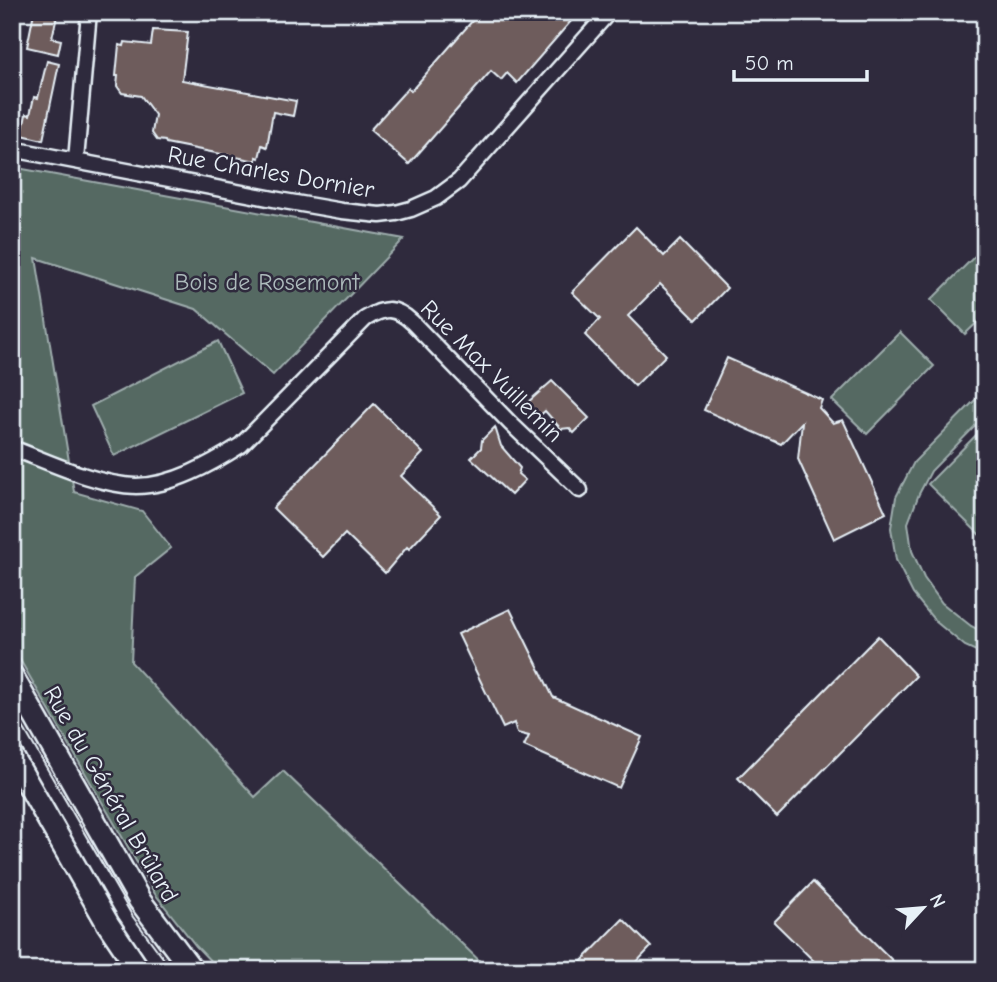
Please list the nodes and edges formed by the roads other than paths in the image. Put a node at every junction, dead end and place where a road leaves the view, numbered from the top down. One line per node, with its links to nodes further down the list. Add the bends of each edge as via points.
1 (89, 12): 4 (street)
2 (609, 12): 4 (street, Rue Charles Dornier, via 459,181 411,209 380,215 342,211)
3 (12, 149): 4 (street, Rue Charles Dornier)
4 (76, 160)
5 (12, 448): 6 (street, Rue Max Vuillemin, via 101,481 137,486 187,475 241,445 365,320 394,310 412,322)
6 (580, 490)
7 (12, 677): 10 (main road, Rue du Général Brûlard, via 140,901)
8 (12, 756): 9 (main road)
9 (139, 970)
10 (192, 970)

